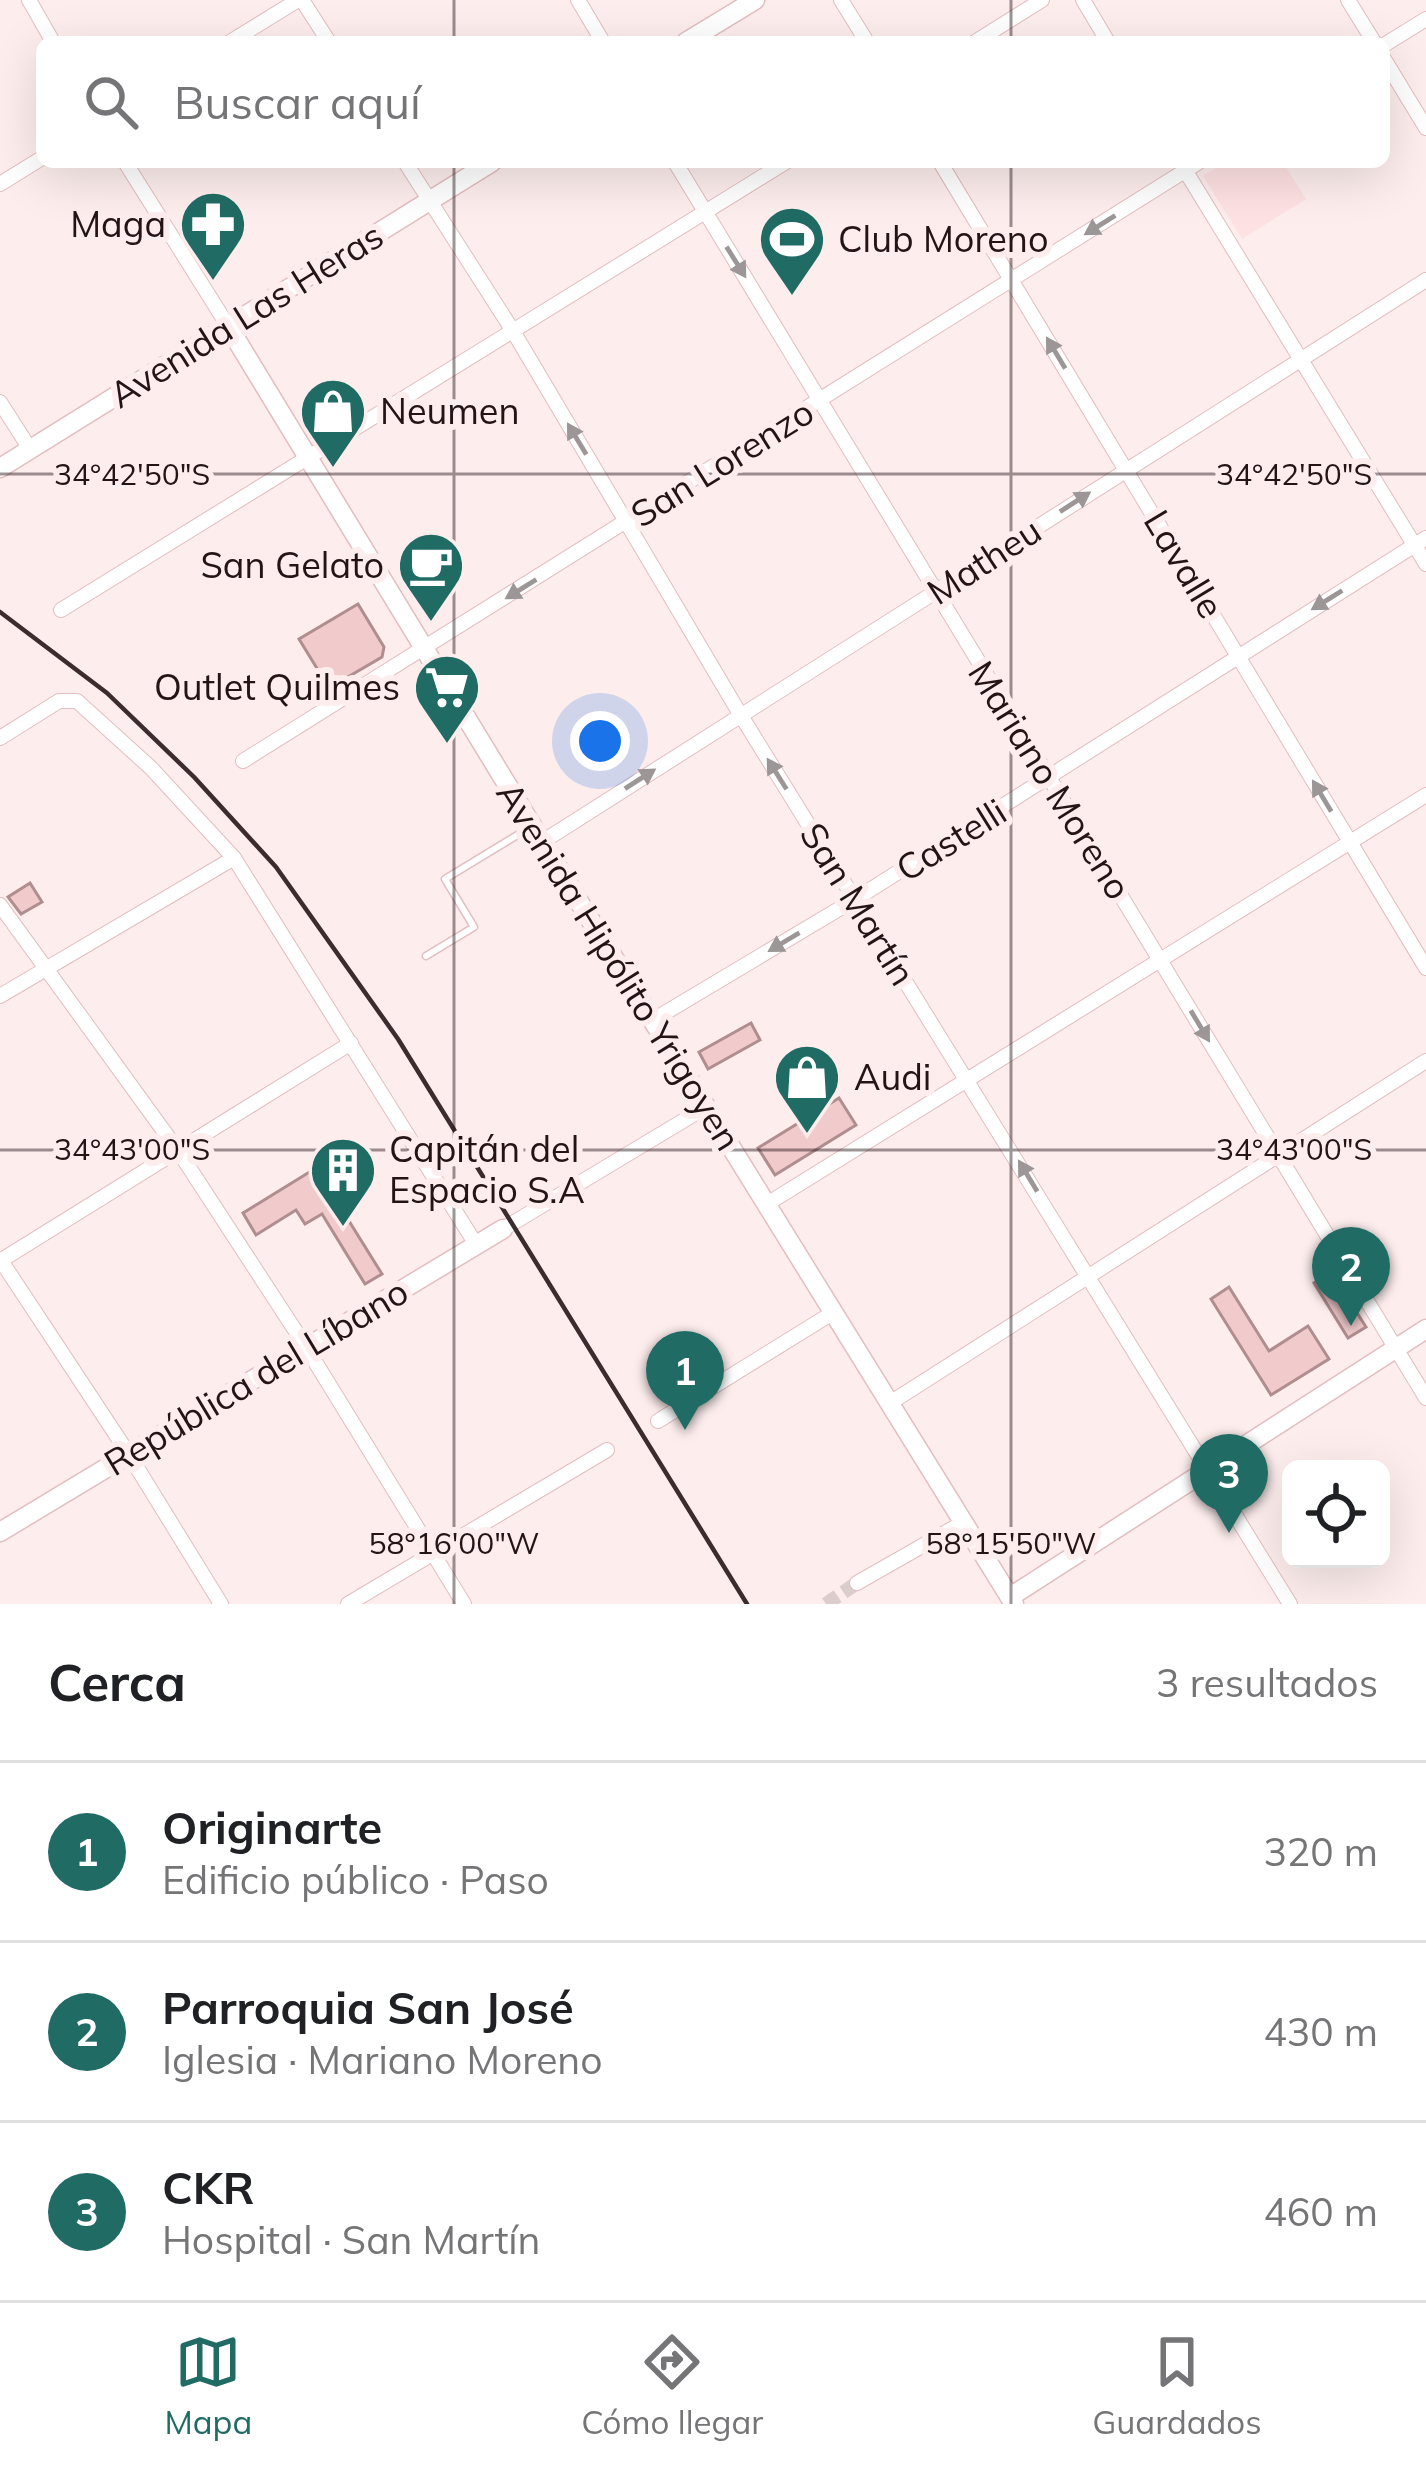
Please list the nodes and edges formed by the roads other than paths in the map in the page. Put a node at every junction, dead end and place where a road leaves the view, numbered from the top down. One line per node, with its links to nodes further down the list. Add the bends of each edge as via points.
1 (28, 0): 10 (street)
2 (300, 0): 11 (street); 12 (street)
3 (578, 0): 13 (street)
4 (755, 0): 14 (street)
5 (841, 0): 15 (street)
6 (1042, 0): 16 (street)
7 (1083, 0): 17 (street)
8 (1348, 0): 18 (street)
9 (1426, 19): 19 (street)
10 (49, 36)
11 (240, 36)
12 (324, 36)
13 (599, 36)
14 (696, 36)
15 (863, 36)
16 (985, 36)
17 (1104, 36)
18 (1370, 36)
19 (1390, 41)
20 (1390, 69): 21 (street)
21 (1426, 128)
22 (36, 162): 31 (street)
23 (129, 168): 36 (street)
24 (410, 168): 32 (street, San Martín)
25 (482, 168): 32 (street, Avenida Las Heras)
26 (679, 168): 33 (street, Mariano Moreno)
27 (777, 168): 33 (street)
28 (944, 168): 34 (street, Lavalle)
29 (1183, 168): 34 (street, San Lorenzo, one-way to 34)
30 (1190, 168): 38 (street)
31 (0, 184)
32 (430, 200): 36 (street, Avenida Las Heras); 37 (street, San Martín)
33 (706, 213): 37 (street); 39 (street, Mariano Moreno, one-way to 39)
34 (1012, 280): 39 (street, San Lorenzo); 44 (street, Lavalle, one-way to 34)
35 (1426, 280): 38 (street, Matheu)
36 (228, 326): 41 (street, Avenida Las Heras); 42 (street, Avenida Hipólito Yrigoyen)
37 (513, 332): 42 (street); 45 (street, San Martín, one-way to 37)
38 (1303, 360): 44 (street, Matheu); 46 (street)
39 (821, 400): 45 (street, San Lorenzo); 48 (street, Mariano Moreno)
40 (0, 401): 41 (street)
41 (30, 449): 43 (street, Avenida Las Heras)
42 (310, 460): 49 (street); 50 (street, Avenida Hipólito Yrigoyen)
43 (0, 468)
44 (1126, 468): 48 (street, Matheu, one-way to 44); 51 (street, Lavalle)
45 (627, 523): 50 (street, San Lorenzo, one-way to 50); 52 (street, San Martín)
46 (1420, 542): 47 (street); 51 (street, Castelli, one-way to 51)
47 (1426, 564)
48 (934, 594): 52 (street, Matheu); 55 (street, Mariano Moreno)
49 (61, 610)
50 (424, 649): 54 (street, San Lorenzo); 57 (street, Avenida Hipólito Yrigoyen)
51 (1238, 655): 55 (street, Castelli); 58 (street, Lavalle, one-way to 51)
52 (740, 714): 57 (street, Matheu, one-way to 52); 60 (street, San Martín, one-way to 52)
53 (0, 738): 59 (street, via 67,700 83,705)
54 (243, 761)
55 (1050, 778): 60 (street, Castelli); 63 (street, Mariano Moreno)
56 (1426, 795): 58 (street)
57 (537, 834): 62 (lane, via 446,879 474,927); 67 (street, Avenida Hipólito Yrigoyen)
58 (1350, 843): 63 (street); 65 (street, Lavalle)
59 (234, 858): 64 (street); 68 (street)
60 (854, 900): 67 (street, Castelli, one-way to 67); 70 (street, San Martín)
61 (0, 905): 64 (street)
62 (425, 956)
63 (1161, 961): 70 (street); 73 (street, Mariano Moreno, one-way to 73)
64 (44, 968): 66 (street); 72 (street)
65 (1426, 968)
66 (0, 996)
67 (653, 1020): 71 (street, Avenida Hipólito Yrigoyen)
68 (351, 1043): 72 (street); 76 (street)
69 (1426, 1061): 73 (street)
70 (968, 1078): 74 (street); 78 (street, San Martín, one-way to 70)
71 (706, 1107): 74 (street, Avenida Hipólito Yrigoyen); 75 (street)
72 (179, 1152): 77 (street); 81 (street)
73 (1278, 1157): 78 (street); 82 (street, Mariano Moreno)
74 (767, 1204): 79 (street, Avenida Hipólito Yrigoyen)
75 (508, 1227): 76 (street, República del Líbano)
76 (477, 1246): 81 (street, República del Líbano)
77 (0, 1260): 87 (street)
78 (1089, 1276): 84 (street); 88 (street, San Martín)
79 (833, 1312): 84 (street, Avenida Hipólito Yrigoyen); 85 (street)
80 (1426, 1329): 82 (street)
81 (306, 1347): 87 (street, República del Líbano); 91 (street)
82 (1396, 1348): 83 (street, Mariano Moreno); 88 (street)
83 (1426, 1398)
84 (890, 1403): 89 (street, Avenida Hipólito Yrigoyen)
85 (658, 1421)
86 (607, 1450): 91 (street)
87 (128, 1453): 90 (street, República del Líbano); 94 (street)
88 (1209, 1467): 93 (street); 97 (street, San Martín)
89 (964, 1522): 92 (street); 93 (street, Avenida Hipólito Yrigoyen)
90 (0, 1532)
91 (434, 1553): 95 (street); 96 (street)
92 (857, 1583)
93 (1012, 1600)
94 (220, 1604)
95 (348, 1604)
96 (464, 1604)
97 (1290, 1604)

